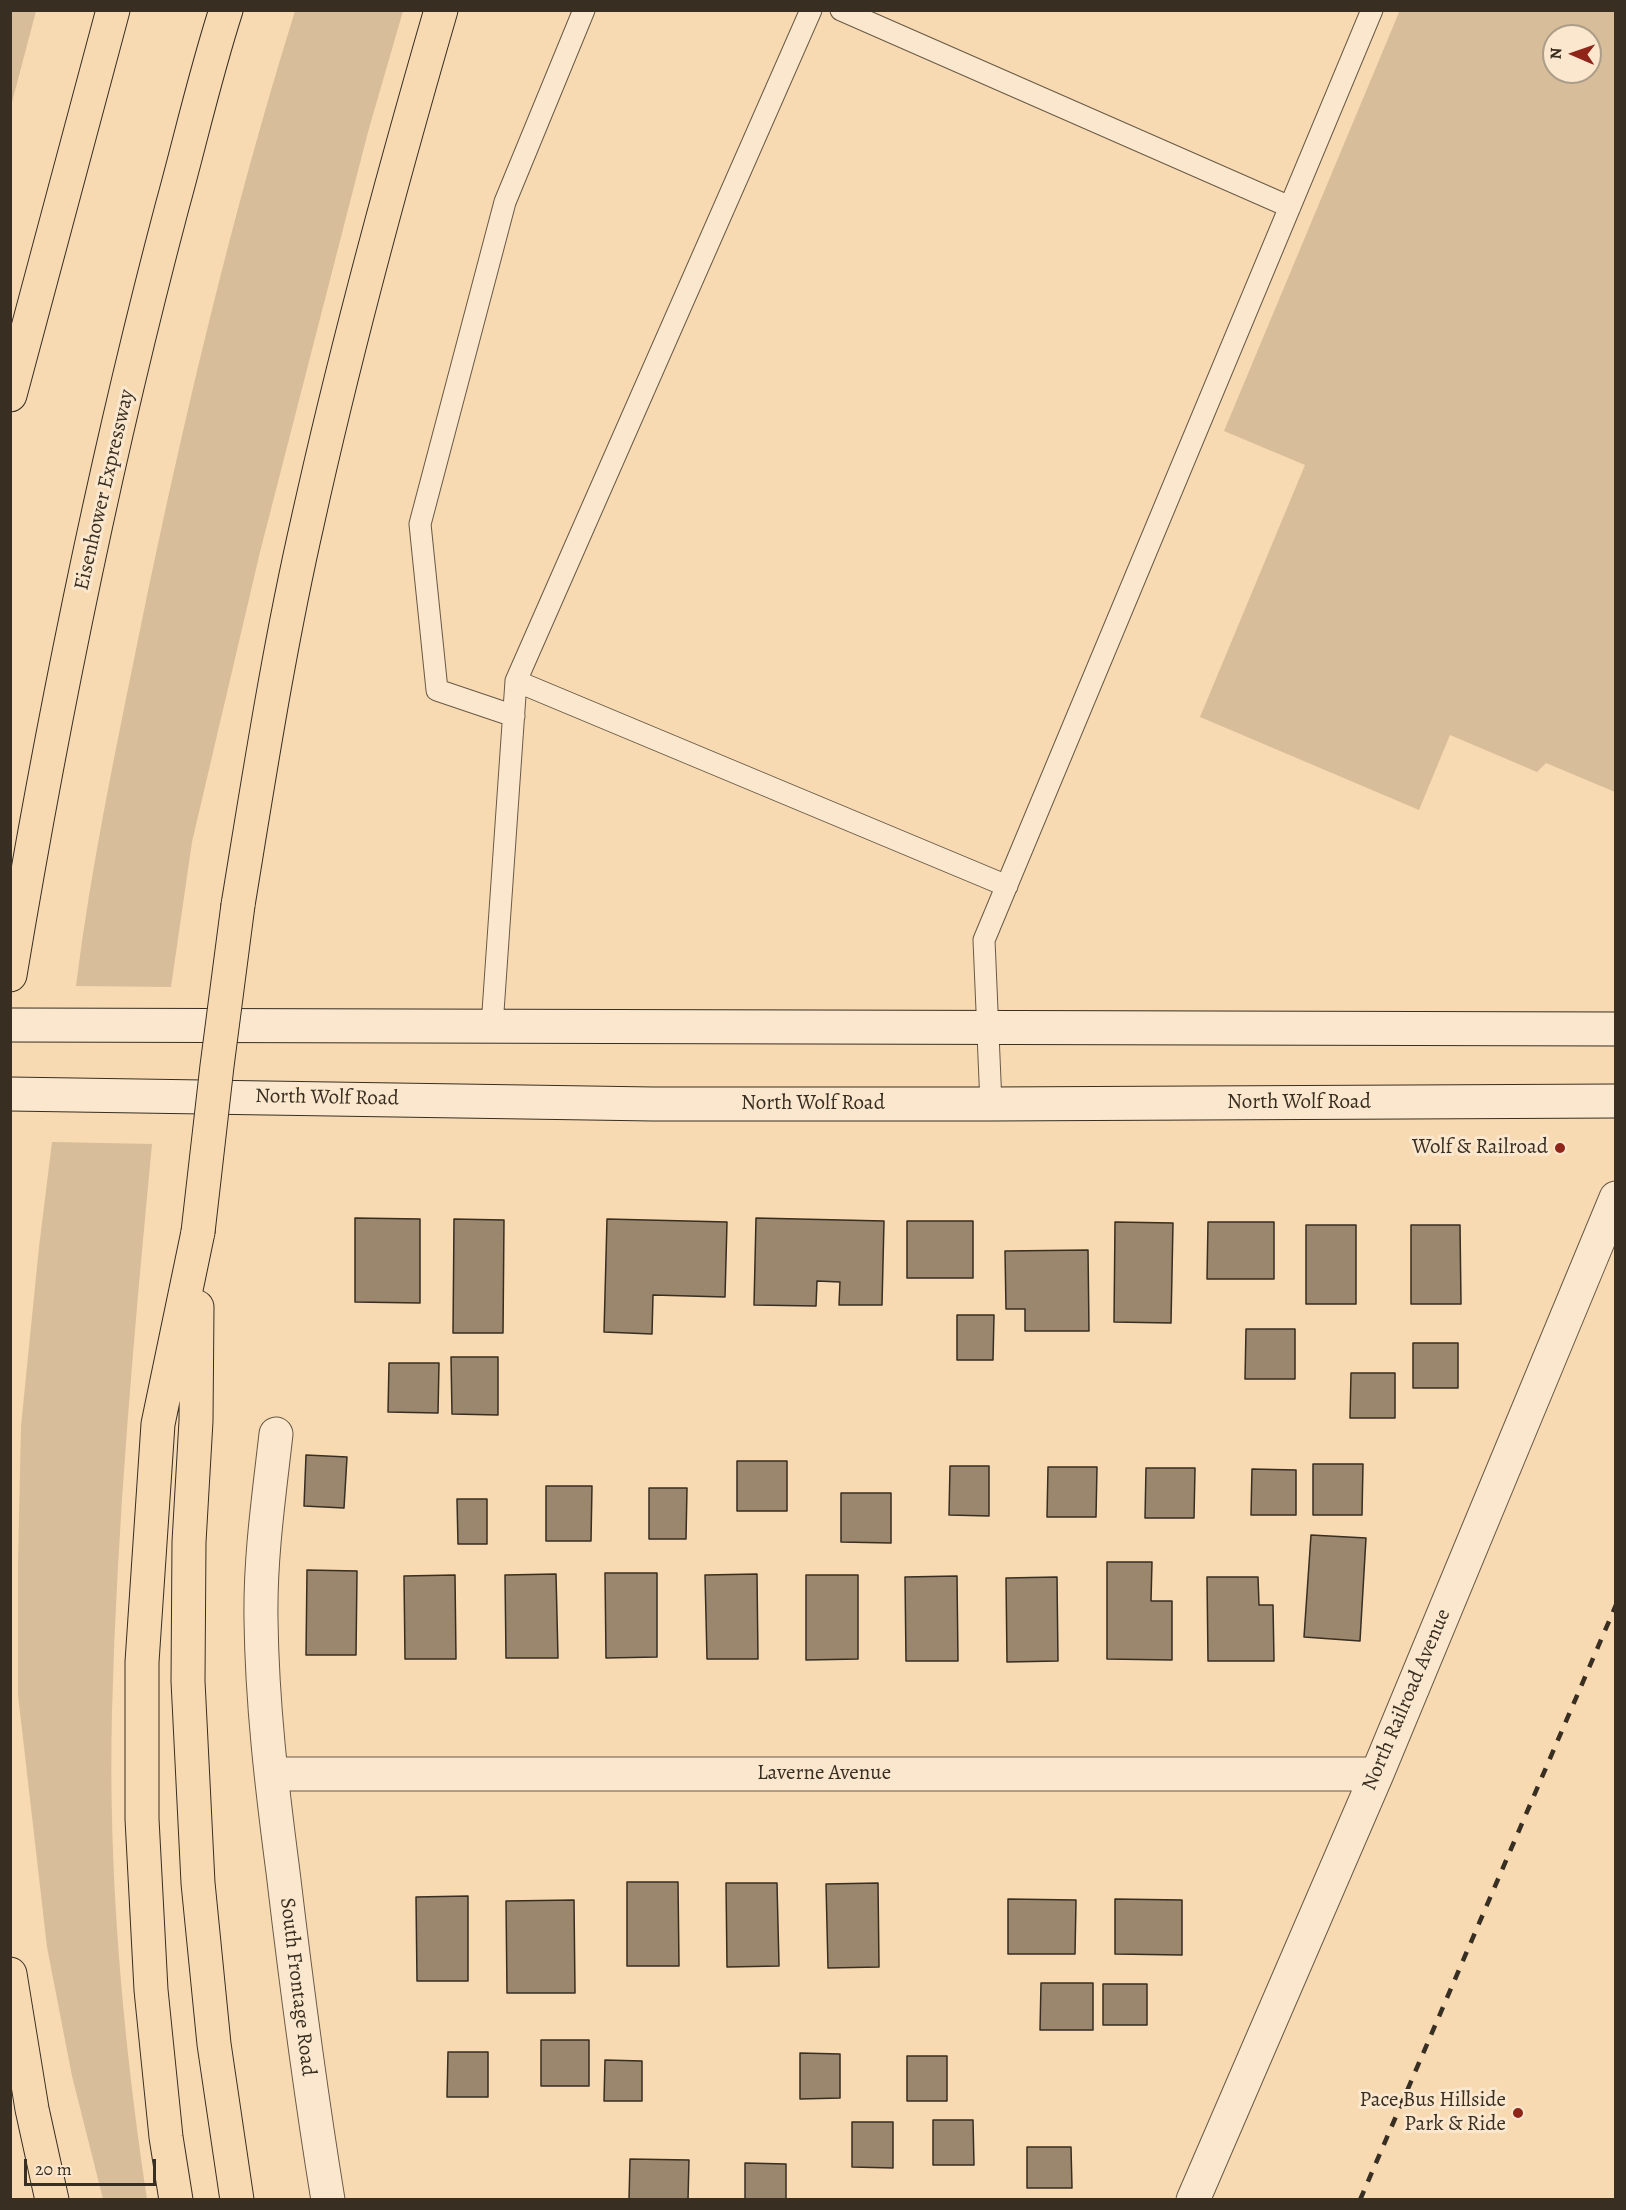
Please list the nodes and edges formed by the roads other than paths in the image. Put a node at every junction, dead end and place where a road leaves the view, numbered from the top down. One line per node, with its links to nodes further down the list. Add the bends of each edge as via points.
1 (113, 10): 9 (highway)
2 (226, 10): 13 (highway, Eisenhower Expressway, via 143,316 85,576)
3 (441, 10): 22 (highway, bridge, via 347,353 307,522 238,905)
4 (584, 10): 11 (lane, via 505,202 420,524 437,690)
5 (811, 10): 10 (lane)
6 (841, 10): 8 (lane)
7 (1372, 10): 8 (lane)
8 (1290, 207): 12 (lane)
9 (10, 394)
10 (516, 681): 11 (lane); 12 (lane)
11 (514, 716): 15 (lane)
12 (1007, 886): 16 (lane, via 984,940)
13 (10, 975)
14 (10, 1025): 15 (main road)
15 (492, 1026): 16 (main road)
16 (988, 1027): 17 (main road); 20 (lane)
17 (1616, 1029)
18 (10, 1094): 20 (main road, North Wolf Road, via 653,1104)
19 (1616, 1101): 20 (main road, North Wolf Road)
20 (991, 1104)
21 (1616, 1198): 25 (main road, North Railroad Avenue)
22 (198, 1232): 28 (highway, via 158,1424 142,1662 142,1819 151,1978); 29 (highway, via 188,1681 198,1883 214,2044)
23 (276, 1434): 24 (main road, South Frontage Road, via 264,1534 261,1619)
24 (271, 1774): 25 (main road, Laverne Avenue); 30 (main road, South Frontage Road, via 305,2060)
25 (1377, 1774): 31 (main road, North Railroad Avenue)
26 (10, 1974): 27 (highway, via 32,2109)
27 (52, 2199)
28 (176, 2199)
29 (237, 2199)
30 (328, 2199)
31 (1193, 2199)

